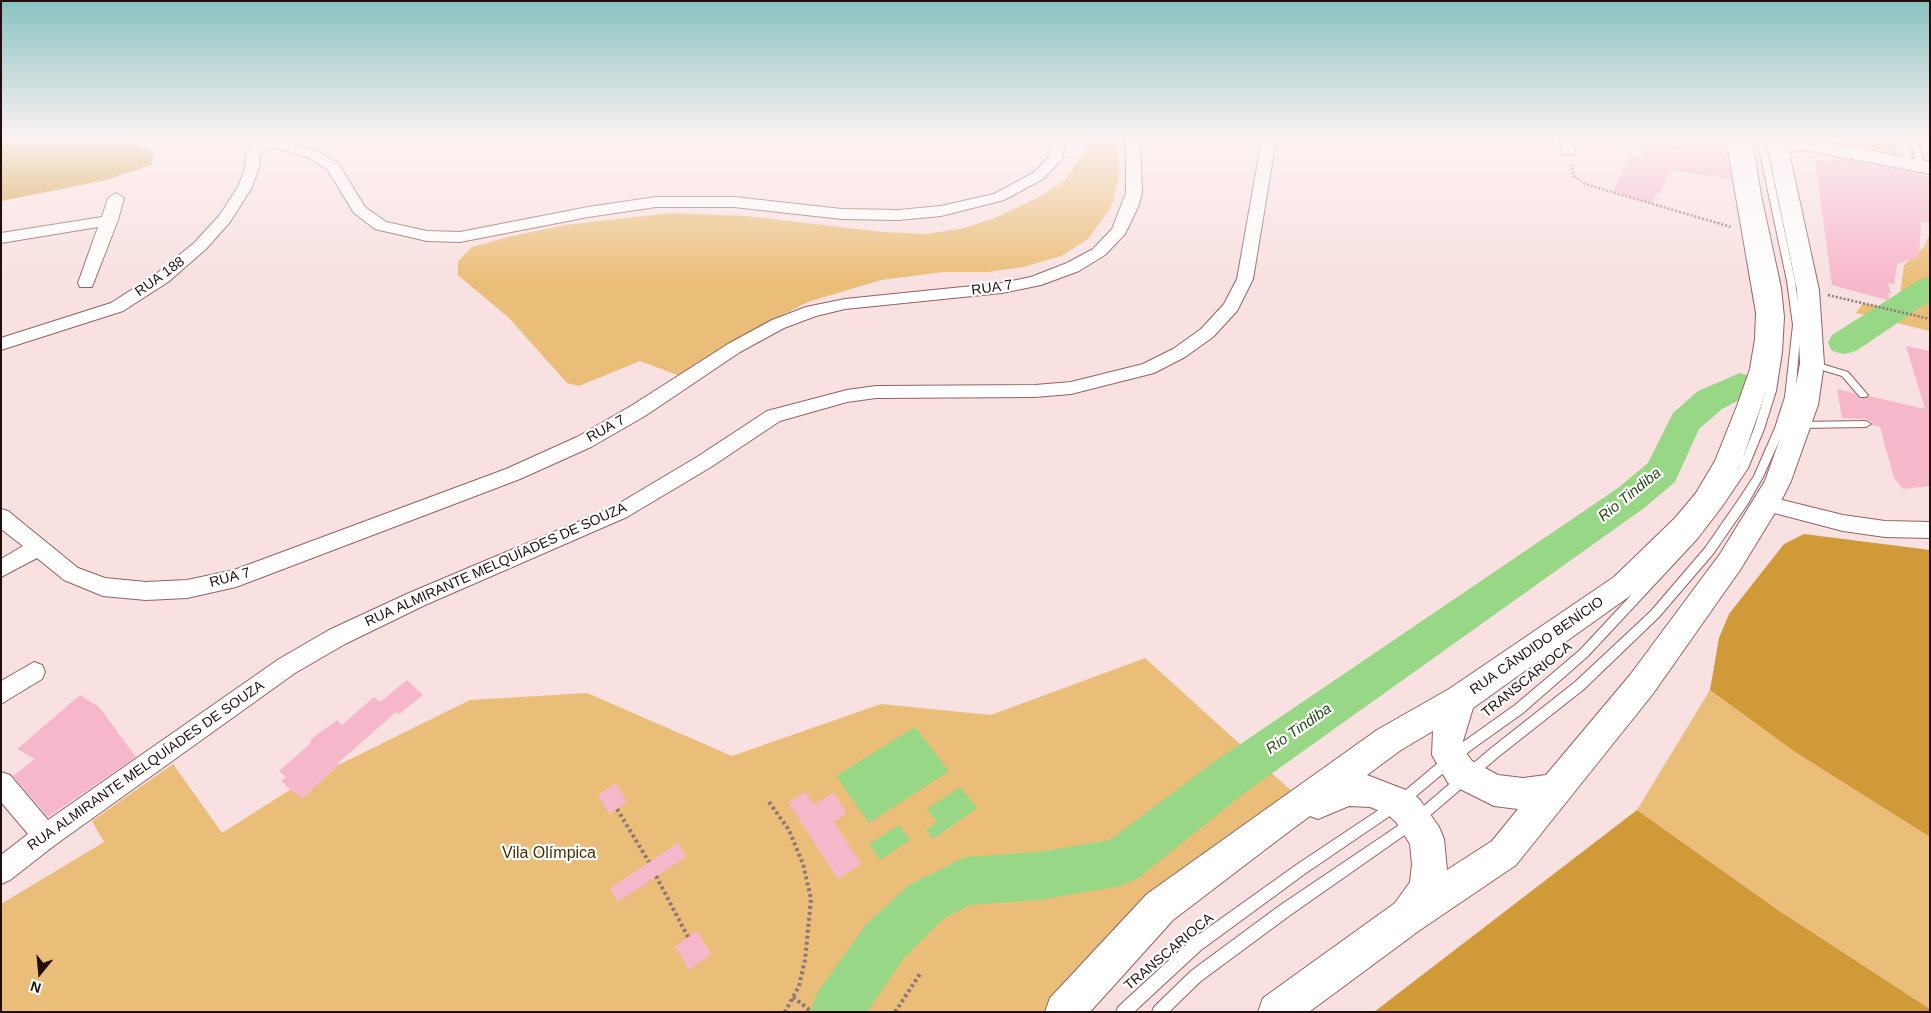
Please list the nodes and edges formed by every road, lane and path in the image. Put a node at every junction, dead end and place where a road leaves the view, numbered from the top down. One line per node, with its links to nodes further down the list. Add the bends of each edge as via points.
1 (246, 186): 18 (street, RUA 188, via 225,219 200,246 162,278 117,307)
2 (345, 186): 3 (street, RUA 188, via 359,210 382,226 426,236 460,237 656,202 734,202 842,214 941,212 999,197)
3 (1019, 186)
4 (1134, 186): 26 (street, RUA 7, via 1130,207 1118,231 1099,252 1073,267 1035,281 1002,288 845,304 812,311 778,324 734,348 584,442 513,474 236,578 187,589 146,592 102,587 71,574)
5 (1261, 186): 38 (street, RUA ALMIRANTE MELQUÍADES DE SOUZA, via 1245,279 1231,306 1207,332 1179,354 1148,369 1071,388 876,392 847,396 774,416 620,512 336,637 287,666)
6 (1593, 186): 13 (path)
7 (1745, 186): 13 (main road, RUA CÂNDIDO BENÍCIO)
8 (1755, 186): 31 (lane, TRANSCARIOCA, via 1767,234 1780,317 1771,391 1742,468 1693,536 1584,654 1519,709)
9 (1777, 186): 31 (lane, TRANSCARIOCA, via 1797,325 1790,397 1758,477 1709,551 1655,614 1579,686)
10 (1782, 186): 16 (main road)
11 (116, 198): 12 (street)
12 (110, 220): 14 (street); 15 (street)
13 (1754, 233): 30 (main road, RUA CÂNDIDO BENÍCIO, via 1768,313 1762,369 1728,463 1706,500 1685,526 1624,584)
14 (1, 238)
15 (86, 283)
16 (1808, 290): 17 (path); 19 (main road)
17 (1930, 319)
18 (1, 344)
19 (1812, 364): 20 (lane, via 1845,374); 22 (main road)
20 (1863, 395)
21 (1866, 424): 22 (lane)
22 (1798, 425): 23 (main road)
23 (1766, 504): 25 (street, via 1843,523 1885,529); 33 (main road, via 1730,562 1641,685)
24 (1, 517): 26 (street, RUA 7)
25 (1930, 530)
26 (39, 547): 27 (street)
27 (1, 569)
28 (34, 672): 29 (street)
29 (1, 694)
30 (1460, 699): 31 (main road, via 1448,741 1448,755); 37 (main road, RUA CÂNDIDO BENÍCIO, via 1390,740)
31 (1459, 768): 33 (main road, via 1494,790 1523,794); 36 (lane, TRANSCARIOCA); 36 (lane, TRANSCARIOCA)
32 (1, 783): 38 (street)
33 (1556, 790): 42 (main road, via 1504,854)
34 (769, 802): 45 (path, via 789,830 803,864 811,899 806,960)
35 (618, 809): 39 (path)
36 (1407, 812): 37 (main road, via 1372,791 1348,790); 42 (main road, via 1427,839 1430,864 1427,888); 50 (lane, TRANSCARIOCA, via 1301,869 1196,945); 51 (lane, TRANSCARIOCA, via 1284,911 1196,976)
37 (1271, 824): 49 (main road, RUA CÂNDIDO BENÍCIO, via 1160,907)
38 (46, 836): 40 (street, RUA ALMIRANTE MELQUÍADES DE SOUZA)
39 (649, 862)
40 (1, 871)
41 (656, 876): 43 (path)
42 (1407, 917): 52 (main road)
43 (688, 937)
44 (920, 974): 48 (path)
45 (793, 997): 46 (path); 47 (path)
46 (785, 1012)
47 (812, 1012)
48 (896, 1012)
49 (1064, 1012)
50 (1124, 1012)
51 (1160, 1012)
52 (1277, 1012)

